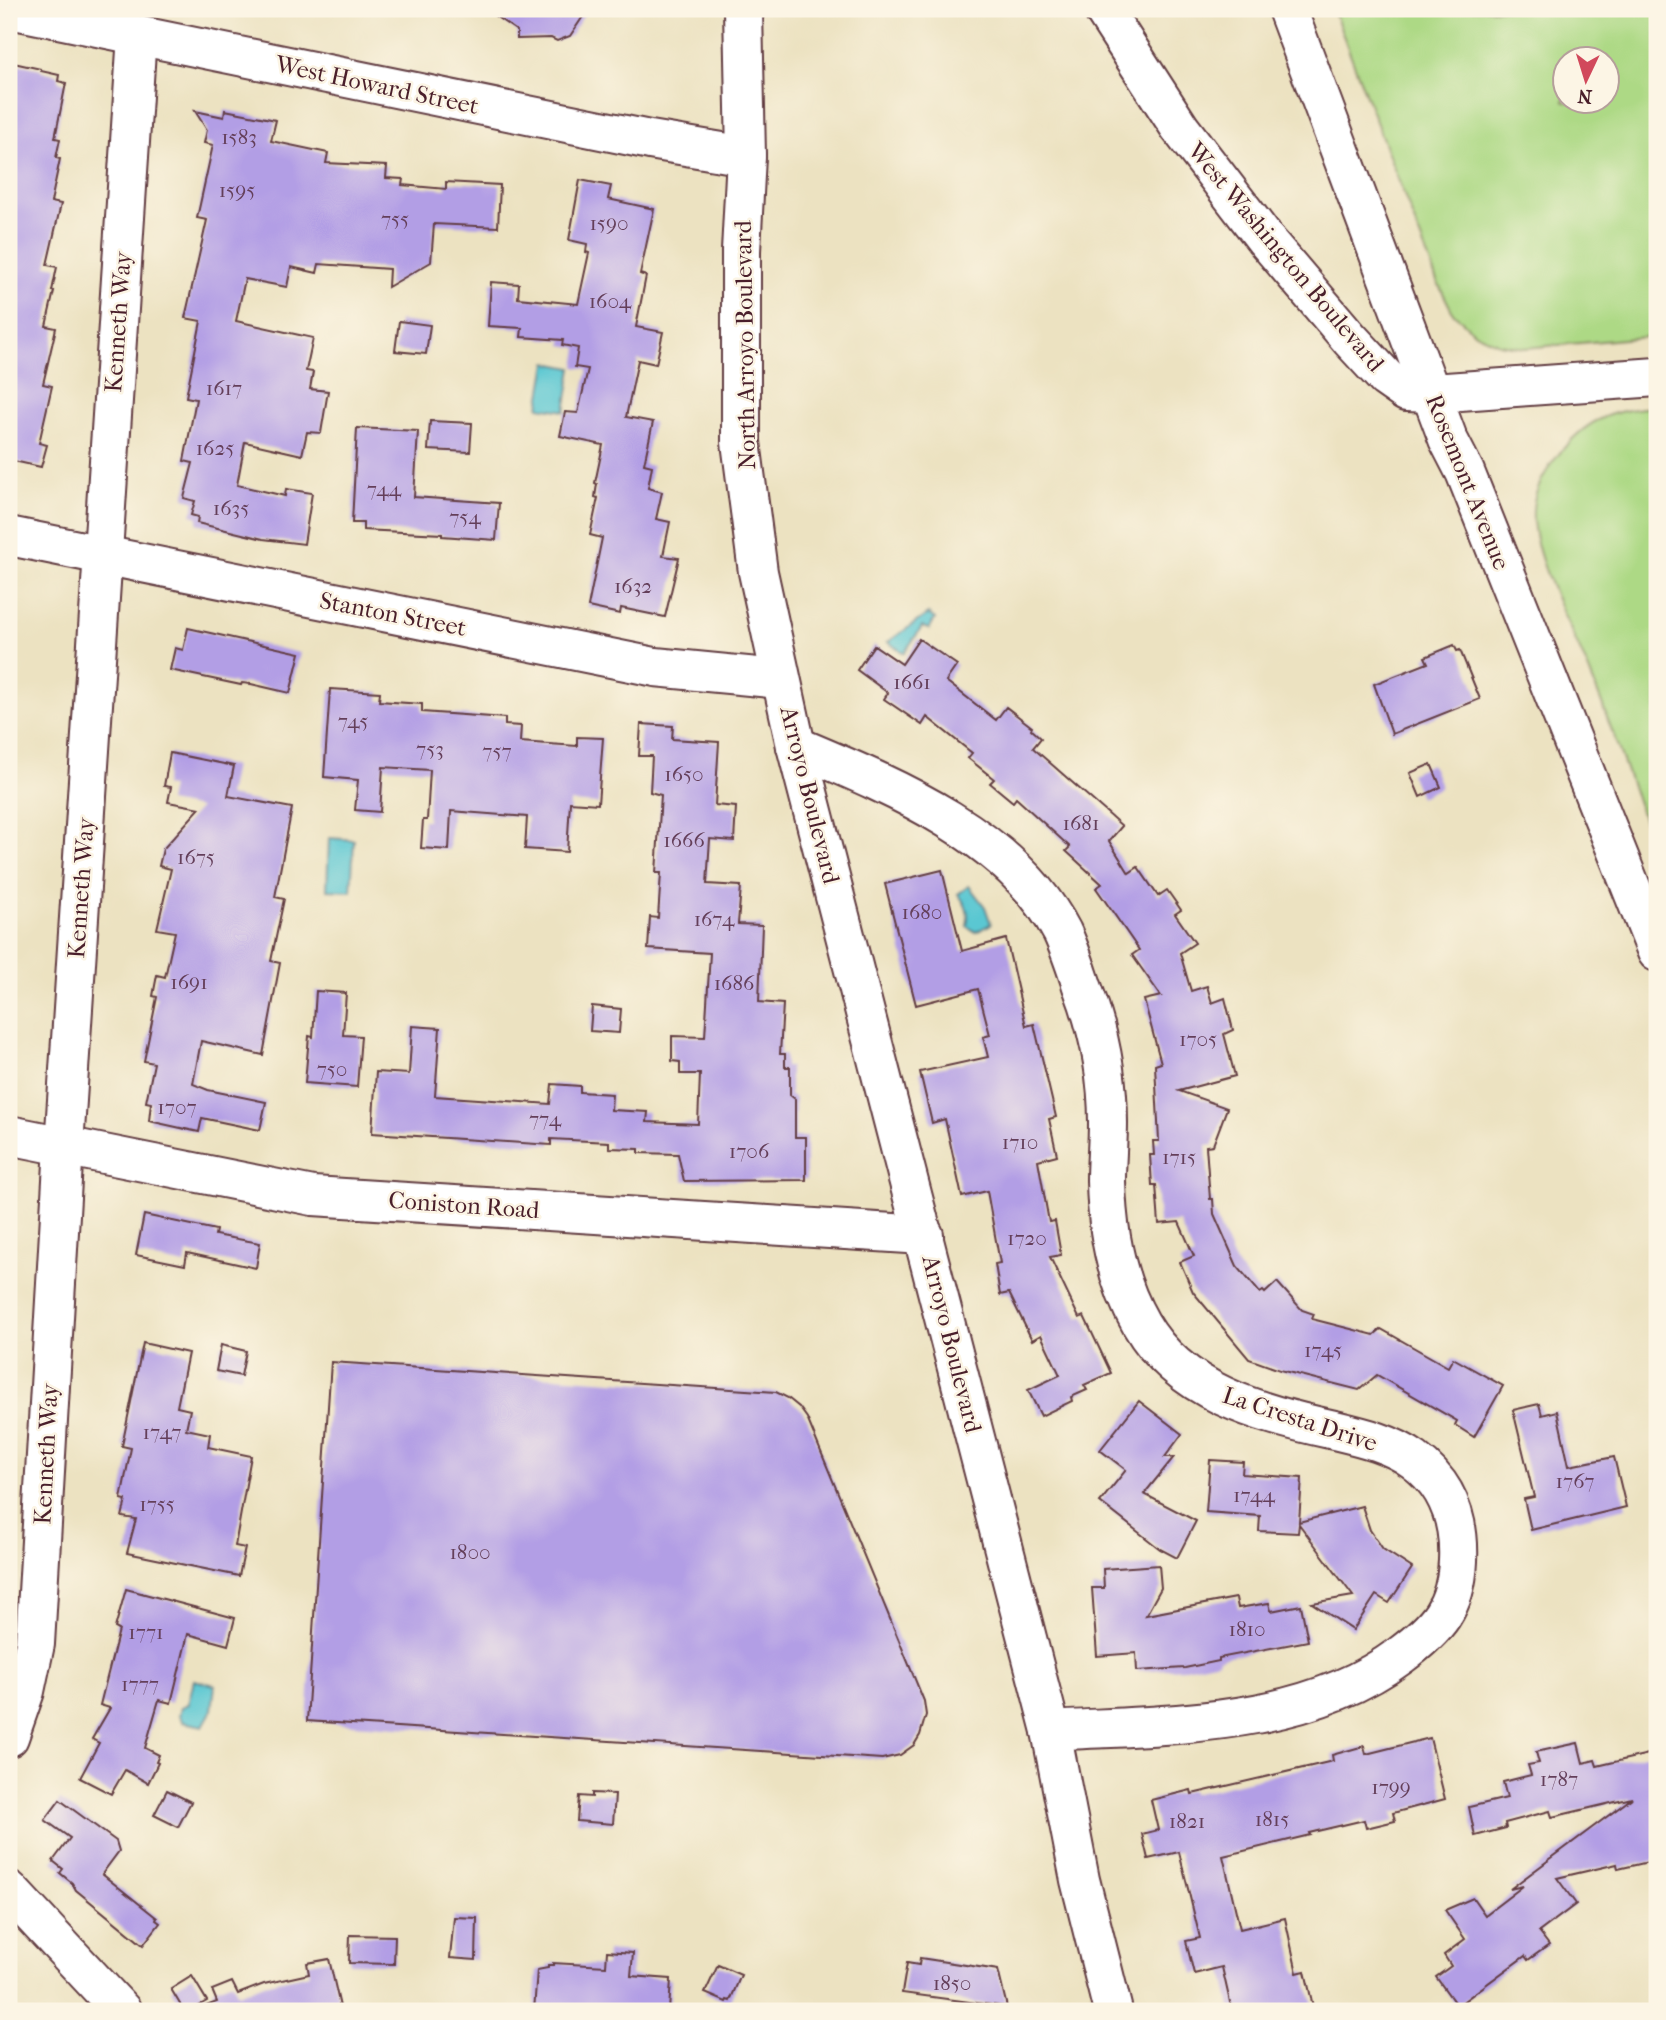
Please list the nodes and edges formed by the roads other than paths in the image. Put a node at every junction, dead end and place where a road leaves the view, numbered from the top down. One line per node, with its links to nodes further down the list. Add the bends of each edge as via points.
1 (9, 9): 5 (street, West Howard Street)
2 (743, 9): 6 (street, North Arroyo Boulevard)
3 (1287, 9): 8 (street, Rosemont Avenue)
4 (1113, 11): 8 (street, West Washington Boulevard, via 1180,128 1265,239 1386,378 1406,393)
5 (137, 35): 6 (street, West Howard Street, via 650,141); 10 (street, Kenneth Way)
6 (746, 156): 11 (street, North Arroyo Boulevard, via 741,442 758,572)
7 (1657, 377): 8 (street, West Washington Boulevard)
8 (1432, 393): 13 (street, Rosemont Avenue)
9 (9, 536): 10 (street, Stanton Street)
10 (102, 555): 11 (street, Stanton Street, via 655,667); 15 (street, Kenneth Way)
11 (780, 679): 12 (street, Arroyo Boulevard)
12 (796, 746): 16 (street, Arroyo Boulevard); 17 (street, La Cresta Drive, via 929,807 990,849 1032,888 1062,932 1102,1052 1108,1120 1106,1181 1115,1260 1143,1329 1168,1360 1203,1387 1243,1406 1373,1439 1412,1459 1438,1480 1453,1508 1459,1543 1457,1579 1448,1609 1430,1633 1359,1682 1307,1701 1250,1714)
13 (1657, 952)
14 (9, 1135): 15 (street, Coniston Road)
15 (64, 1146): 16 (street, Coniston Road, via 313,1196); 18 (street, Kenneth Way, via 34,1644)
16 (924, 1236): 17 (street, Arroyo Boulevard)
17 (1051, 1731): 21 (street, Arroyo Boulevard, via 1080,1880)
18 (9, 1737)
19 (9, 1890): 20 (street)
20 (122, 2011)
21 (1114, 2011)

